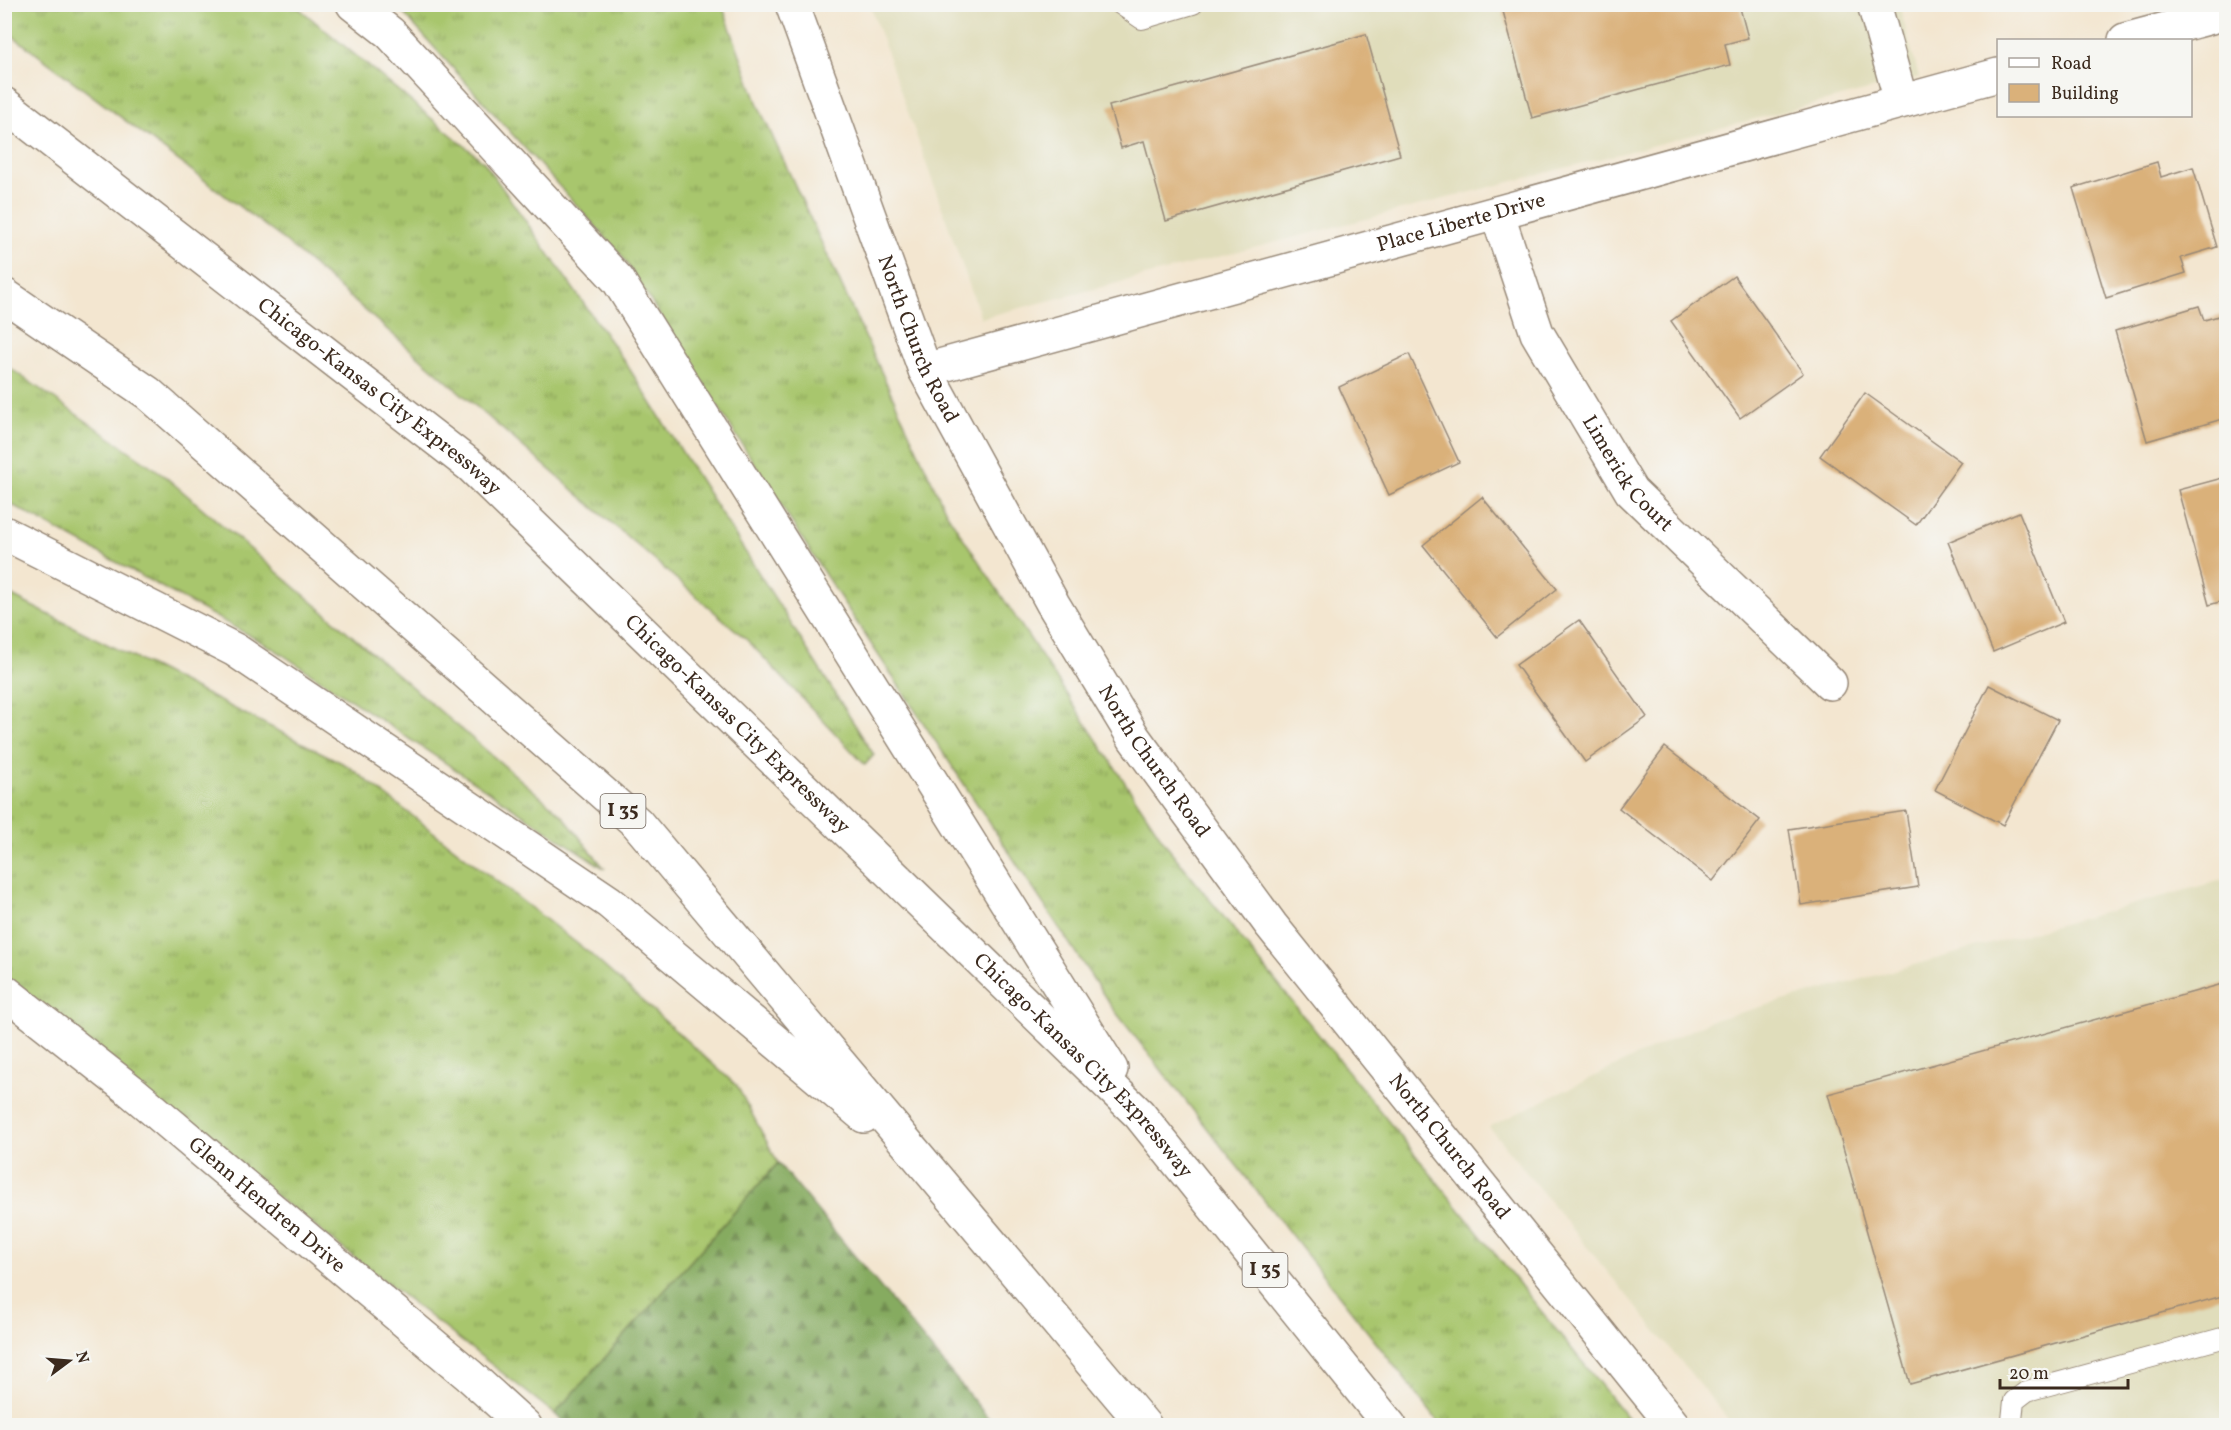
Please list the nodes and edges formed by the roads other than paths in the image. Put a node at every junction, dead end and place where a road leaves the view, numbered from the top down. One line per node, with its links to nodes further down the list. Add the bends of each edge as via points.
1 (353, 4): 17 (main road, via 390,33 618,280)
2 (792, 4): 13 (main road, North Church Road)
3 (1120, 4): 4 (lane, via 1142,19)
4 (1193, 4)
5 (1874, 4): 9 (main road)
6 (2226, 13): 7 (main road)
7 (2129, 39)
8 (1997, 75): 9 (main road, Place Liberte Drive)
9 (1901, 101): 11 (main road, Place Liberte Drive)
10 (4, 104): 17 (main road, Chicago-Kansas City Expressway / I 35, via 471,466)
11 (1497, 213): 13 (main road, Place Liberte Drive); 15 (main road, Limerick Court, via 1537,333 1631,491)
12 (4, 295): 18 (main road, I 35, via 148,393 637,823)
13 (925, 370): 23 (main road, North Church Road, via 1053,604 1134,738 1271,925)
14 (4, 533): 18 (main road, via 235,650 609,902)
15 (1830, 683)
16 (4, 991): 20 (main road, Glenn Hendren Drive, via 130,1090)
17 (1139, 1113): 22 (main road, Chicago-Kansas City Expressway / I 35)
18 (934, 1175): 21 (main road, I 35)
19 (2226, 1337): 24 (lane, via 2027,1391 2013,1401)
20 (525, 1425)
21 (1145, 1425)
22 (1390, 1425)
23 (1674, 1425)
24 (2015, 1425)

